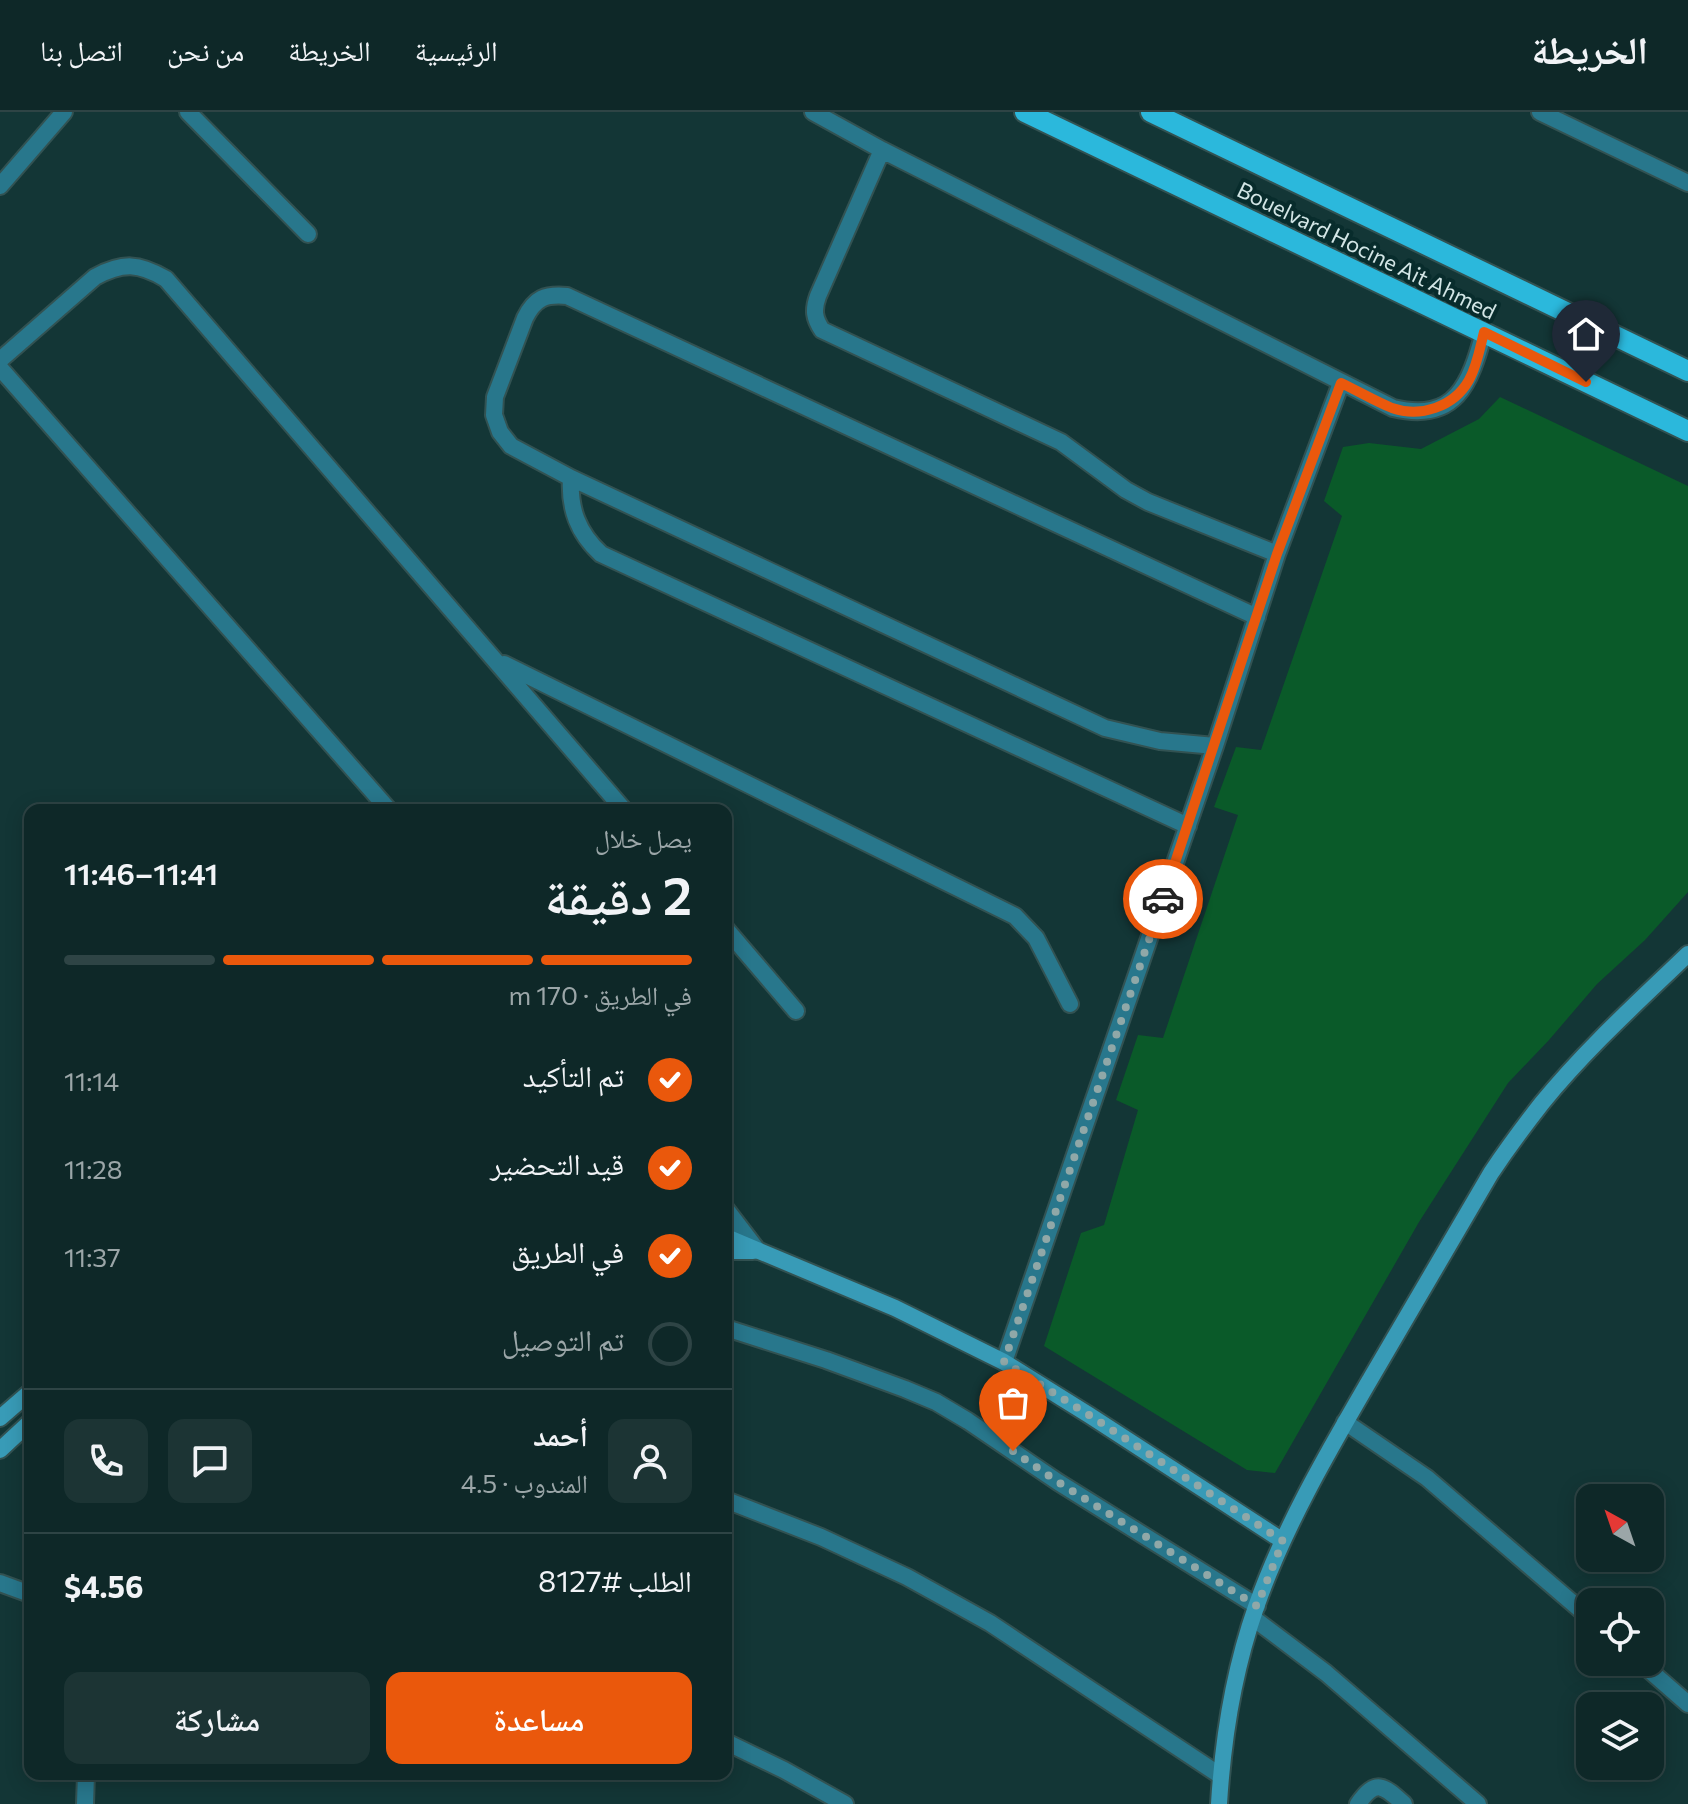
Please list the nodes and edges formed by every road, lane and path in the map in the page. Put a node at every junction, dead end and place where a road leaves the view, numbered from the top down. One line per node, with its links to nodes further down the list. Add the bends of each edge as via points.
1 (188, 112): 10 (street)
2 (813, 112): 7 (street)
3 (1025, 112): 11 (main road, Bouelvard Hocine Ait Ahmed)
4 (1151, 112): 14 (main road)
5 (1540, 112): 8 (street)
6 (61, 113): 9 (street)
7 (882, 150): 15 (street); 18 (street, via 818,296 815,320 822,330 1061,442 1148,502)
8 (1688, 183)
9 (0, 186)
10 (308, 234)
11 (1484, 332): 15 (street, via 1468,382 1457,396 1427,411 1393,408); 16 (main road, Bouelvard Hocine Ait Ahmed)
12 (0, 360): 20 (street, via 112,268 131,266 166,279)
13 (0, 368): 22 (street)
14 (1688, 371)
15 (1341, 383): 18 (street)
16 (1688, 431)
17 (571, 478): 19 (street, via 511,446 494,415 495,397 525,318 541,298 554,295 582,302); 21 (street, via 1105,728); 24 (street, via 576,521 601,554)
18 (1277, 554): 19 (street)
19 (1257, 617): 21 (street)
20 (495, 660): 23 (street); 27 (street, via 1015,916 1036,938)
21 (1215, 746): 24 (street)
22 (384, 804)
23 (619, 804)
24 (1188, 826): 34 (street)
25 (732, 936): 28 (street)
26 (1688, 954): 37 (street, via 1600,1039 1516,1137)
27 (1070, 1004)
28 (796, 1011)
29 (732, 1217): 32 (street)
30 (732, 1240): 32 (street)
31 (732, 1251): 32 (street)
32 (758, 1251): 34 (street, via 895,1308)
33 (732, 1330): 45 (street, via 936,1402)
34 (1004, 1362): 41 (street)
35 (24, 1397): 36 (street)
36 (0, 1418)
37 (1345, 1422): 41 (street); 44 (street, via 1436,1485)
38 (24, 1428): 39 (street)
39 (0, 1450)
40 (732, 1502): 49 (street, via 907,1577 990,1623)
41 (1283, 1541): 45 (street)
42 (0, 1583): 43 (street)
43 (24, 1592)
44 (1576, 1606)
45 (1255, 1612): 49 (street, via 1238,1670); 56 (street)
46 (1656, 1676): 47 (street)
47 (1688, 1704)
48 (732, 1745): 53 (street)
49 (1221, 1776): 51 (street)
50 (86, 1780): 52 (street)
51 (1220, 1803)
52 (85, 1804)
53 (845, 1804)
54 (1358, 1804): 55 (street, via 1375,1787)
55 (1404, 1804)
56 (1478, 1804)

